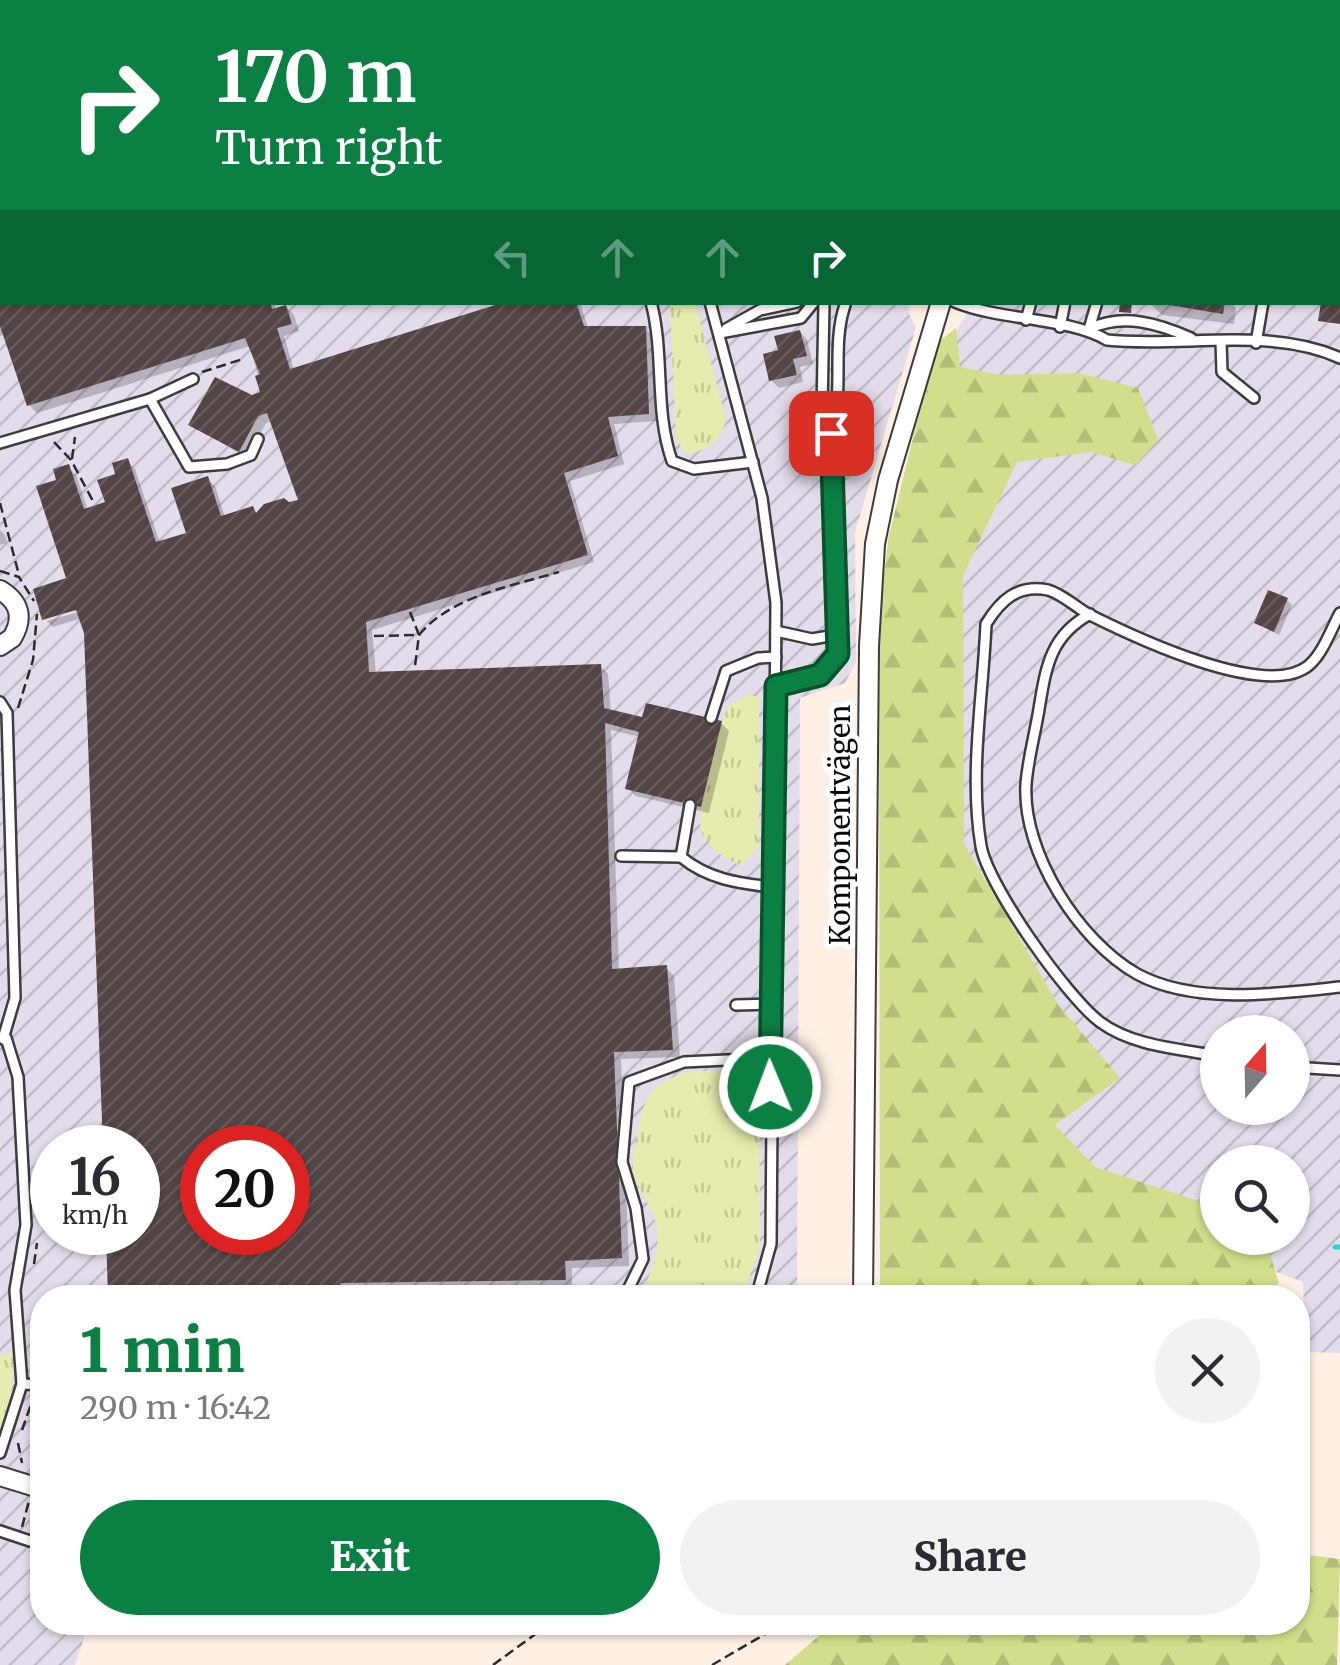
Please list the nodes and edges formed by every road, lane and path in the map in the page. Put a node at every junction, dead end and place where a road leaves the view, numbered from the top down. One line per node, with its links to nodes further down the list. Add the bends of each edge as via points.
1 (652, 305): 31 (lane, via 662,430 672,461 694,469)
2 (711, 305): 16 (lane)
3 (797, 305): 16 (lane, via 760,310)
4 (804, 305): 16 (lane, via 801,318)
5 (824, 305): 27 (lane, via 822,411)
6 (846, 305): 27 (lane, via 840,320 839,410)
7 (940, 305): 68 (street, Komponentvägen, via 875,544)
8 (967, 305): 13 (lane)
9 (1030, 305): 13 (lane)
10 (1064, 305): 14 (lane)
11 (1096, 305): 15 (lane)
12 (1262, 305): 19 (lane)
13 (1026, 320): 14 (lane)
14 (1060, 327): 15 (lane)
15 (1088, 329): 17 (lane, via 1108,340); 17 (lane, via 1109,319 1134,321)
16 (720, 332): 31 (lane)
17 (1192, 339): 18 (lane)
18 (1221, 341): 19 (lane); 23 (lane, via 1222,372)
19 (1256, 343): 20 (lane, via 1316,348)
20 (1340, 358)
21 (243, 359): 22 (path)
22 (193, 380): 24 (lane)
23 (1254, 398)
24 (150, 399): 25 (lane); 28 (lane, via 190,467 251,456)
25 (77, 421): 26 (lane); 30 (path)
26 (44, 431): 29 (lane); 30 (path)
27 (831, 433): 43 (lane)
28 (258, 438)
29 (0, 443)
30 (71, 460): 33 (path)
31 (753, 462): 41 (lane)
32 (0, 503): 36 (path)
33 (94, 503)
34 (0, 572): 36 (path)
35 (559, 572): 42 (path, via 476,597 429,622)
36 (19, 577): 50 (path, via 38,620)
37 (0, 590): 45 (street, via 20,614 12,638)
38 (410, 612): 42 (path)
39 (1340, 612): 40 (lane, via 1310,665 1290,675 1188,657)
40 (1090, 614): 56 (lane, via 1072,624 1050,654 1026,788 1040,859 1058,890 1103,948 1142,976 1180,989 1239,993); 60 (lane, via 1049,590 1021,591 1000,600 986,624 978,760 982,850 1001,894 1101,1023 1144,1042)
41 (776, 631): 43 (lane, via 812,639); 46 (lane)
42 (419, 635): 44 (path); 47 (path)
43 (835, 635): 48 (lane, via 838,654 820,675)
44 (374, 636)
45 (0, 646)
46 (776, 656): 48 (lane); 51 (lane, via 726,671)
47 (415, 666)
48 (776, 686): 55 (lane)
49 (0, 702): 59 (lane, via 7,713 15,998)
50 (18, 707)
51 (711, 718)
52 (690, 805): 54 (lane)
53 (622, 856): 54 (lane)
54 (682, 857): 55 (lane, via 714,877)
55 (771, 887): 57 (lane)
56 (1340, 987)
57 (770, 1004): 58 (lane); 61 (lane)
58 (736, 1005)
59 (3, 1039): 69 (lane, via 18,1077 22,1122 26,1225 15,1290)
60 (1200, 1053)
61 (769, 1058): 66 (lane, via 684,1062 629,1082 622,1162 643,1259); 67 (lane, via 771,1244)
62 (1310, 1068): 63 (lane)
63 (1340, 1070)
64 (35, 1255): 65 (path)
65 (34, 1265)
66 (630, 1285)
67 (760, 1285)
68 (864, 1285)
69 (30, 1369)
70 (30, 1391): 72 (lane)
71 (30, 1414): 73 (path, via 17,1447)
72 (0, 1453)
73 (30, 1473)
74 (0, 1476): 75 (street)
75 (30, 1486)
76 (30, 1508): 77 (path)
77 (22, 1530)
78 (0, 1531): 79 (lane)
79 (30, 1542)
80 (534, 1635): 82 (path)
81 (764, 1635): 83 (path)
82 (494, 1665)
83 (712, 1665)

